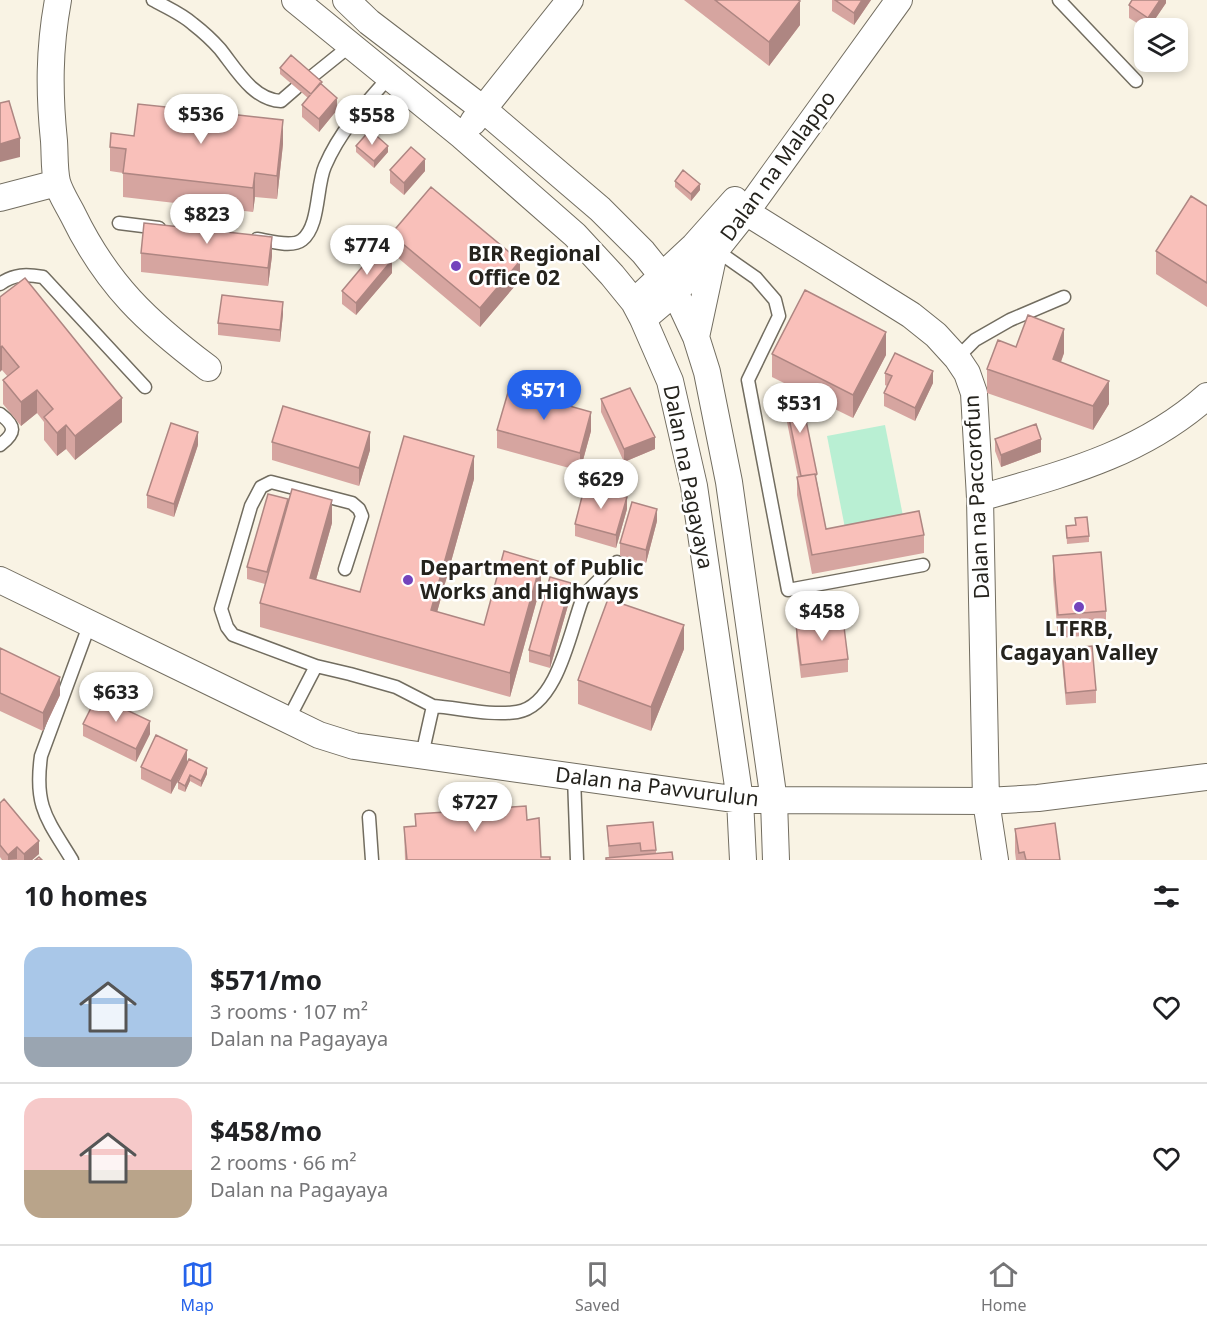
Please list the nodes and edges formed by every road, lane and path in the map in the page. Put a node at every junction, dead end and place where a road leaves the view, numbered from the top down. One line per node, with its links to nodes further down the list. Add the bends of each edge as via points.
1 (58, 0): 16 (street, via 51,37 50,104)
2 (153, 0): 13 (lane, via 192,22 262,97 281,101)
3 (295, 0): 9 (street, Dalan na Pagayaya)
4 (346, 0): 14 (street, Dalan na Pagayaya)
5 (570, 0): 14 (street)
6 (879, 0): 22 (street, Dalan na Malappo, via 733,203)
7 (899, 0): 18 (street, Dalan na Malappo)
8 (1059, 0): 12 (lane)
9 (351, 45): 10 (street, Dalan na Pagayaya); 11 (lane)
10 (390, 76): 15 (street, Dalan na Pagayaya); 21 (lane, via 350,122 331,153 313,220 303,240 296,244)
11 (310, 78)
12 (1136, 81)
13 (296, 87)
14 (483, 109): 15 (street); 23 (street, Dalan na Pagayaya, via 600,209)
15 (462, 136): 27 (street, Dalan na Pagayaya, via 575,235)
16 (57, 183): 17 (street); 30 (street, via 102,268 128,300)
17 (0, 198)
18 (746, 212): 22 (street, Dalan na Malappo); 29 (street, Dalan na Paccorofun, via 910,315)
19 (119, 223): 20 (lane)
20 (166, 228)
21 (248, 238)
22 (708, 249): 23 (street); 25 (street, Dalan na Malappo); 28 (street); 37 (lane, via 756,278 775,300 779,316 748,380 788,590)
23 (643, 252): 25 (street, Dalan na Pagayaya)
24 (0, 284): 31 (lane, via 26,274 43,277)
25 (669, 285): 27 (street, Dalan na Malappo); 28 (street, Dalan na Pagayaya)
26 (1064, 297): 29 (lane, via 1010,320 975,340)
27 (638, 311): 47 (street, Dalan na Pagayaya, via 670,381 694,486)
28 (696, 337): 48 (street, Dalan na Pagayaya, via 729,482)
29 (957, 358): 35 (street, Dalan na Paccorofun, via 974,393)
30 (208, 368)
31 (146, 387)
32 (1207, 396): 35 (street, via 1143,441 1086,467)
33 (0, 414): 34 (lane, via 11,424 12,433)
34 (0, 445)
35 (980, 498): 49 (street, Dalan na Paccorofun)
36 (616, 562): 42 (lane, via 582,600 549,689 533,705 518,712)
37 (923, 565)
38 (345, 569): 41 (lane, via 362,516 359,509 352,503 271,482 261,487 251,506 220,609 233,635)
39 (0, 580): 40 (street, Dalan na Pavvurulun)
40 (90, 623): 43 (street, Dalan na Pavvurulun); 51 (lane, via 41,756 38,777 39,799 46,819)
41 (316, 666): 42 (lane, via 396,687); 43 (lane)
42 (433, 706): 44 (lane)
43 (288, 720): 44 (street, Dalan na Pavvurulun, via 354,746)
44 (422, 755): 45 (street, Dalan na Pavvurulun)
45 (574, 777): 47 (street, Dalan na Pavvurulun); 53 (lane)
46 (1207, 777): 49 (street, Dalan na Pavvurulun)
47 (740, 800): 48 (street, Dalan na Pavvurulun); 54 (street, Dalan na Pagayaya)
48 (774, 801): 49 (street, Dalan na Pavvurulun); 55 (street, Dalan na Pagayaya)
49 (986, 801): 56 (street, Dalan na Paccorofun)
50 (369, 817): 52 (lane)
51 (72, 860)
52 (372, 860)
53 (577, 860)
54 (743, 860)
55 (776, 860)
56 (994, 860)

